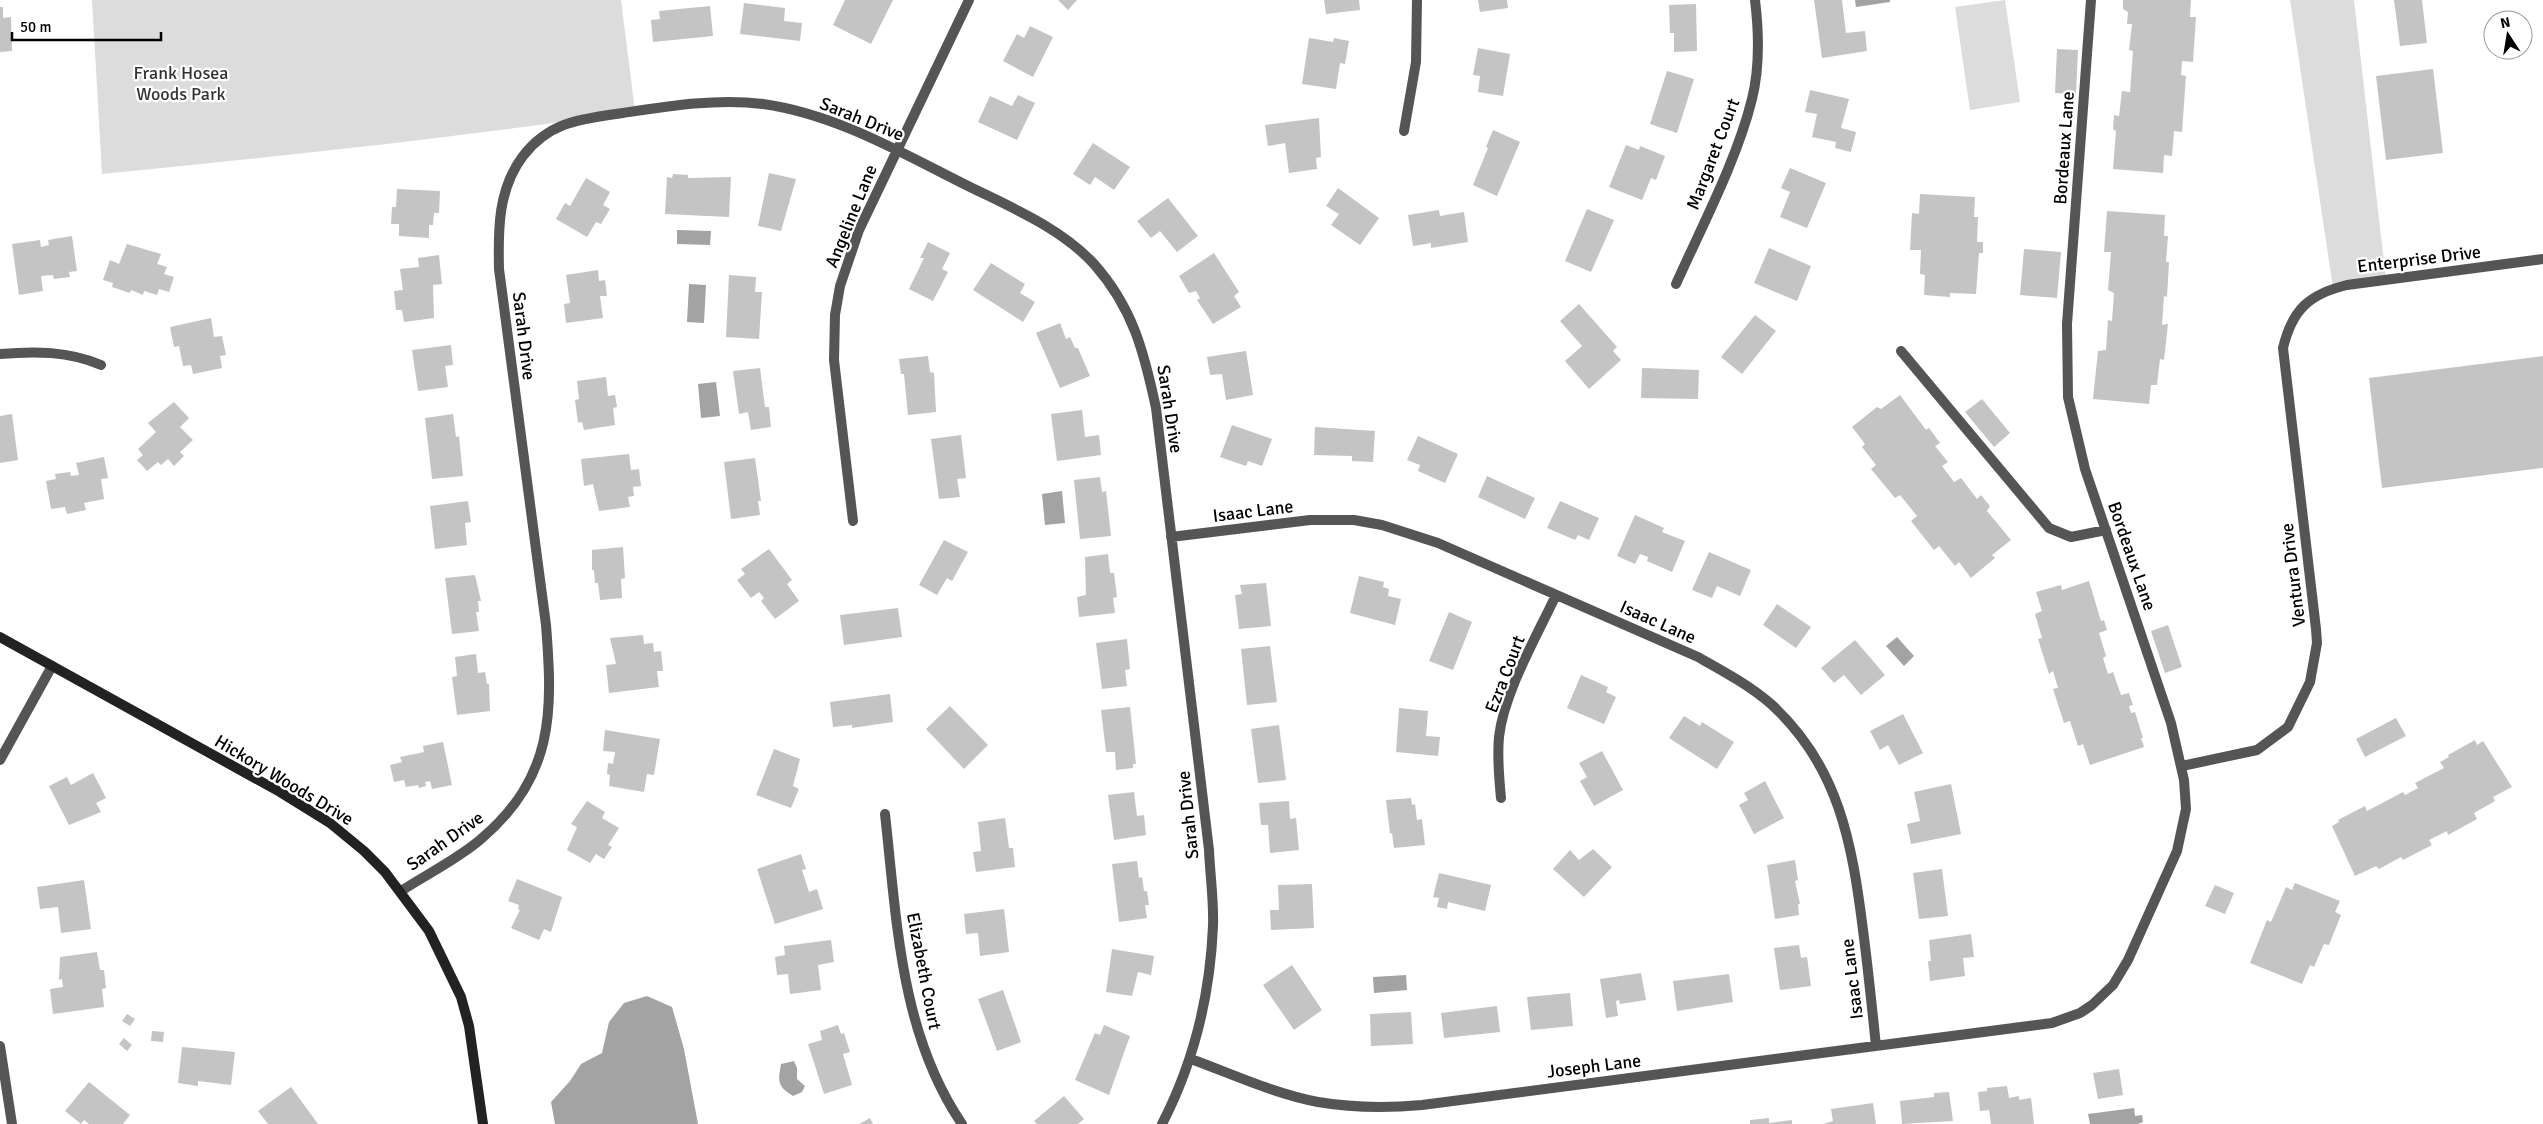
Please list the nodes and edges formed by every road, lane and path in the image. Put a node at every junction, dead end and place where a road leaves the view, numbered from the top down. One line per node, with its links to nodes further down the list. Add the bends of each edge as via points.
1 (969, 0): 6 (street, Angeline Lane)
2 (1417, 0): 5 (street, via 1416,62)
3 (1755, 0): 8 (street, Margaret Court, via 1757,69 1752,99 1721,182)
4 (2091, 0): 14 (street, Bordeaux Lane, via 2066,368 2070,412)
5 (1404, 131)
6 (897, 150): 13 (street, Angeline Lane, via 859,230 840,286 835,315 834,360); 15 (street, Sarah Drive, via 1046,226 1092,262 1111,284 1133,322 1146,363 1156,408); 23 (street, Sarah Drive, via 832,122 790,109 760,104 716,103 571,121 544,135 523,157 504,196 498,224 499,269 546,625 551,684 549,714 534,771 502,820 480,840)
7 (2543, 259): 9 (street, Enterprise Drive, via 2347,285 2319,294)
8 (1676, 284)
9 (2303, 304): 20 (street, Ventura Drive, via 2288,329 2283,348 2316,629 2317,643 2310,682 2288,728 2257,750)
10 (1901, 351): 14 (street, via 2049,528 2071,536)
11 (0, 354): 12 (street, via 60,353)
12 (101, 365)
13 (853, 521)
14 (2106, 530): 20 (street, Bordeaux Lane, via 2171,723)
15 (1171, 537): 16 (street, Isaac Lane, via 1310,520 1354,520 1382,525 1438,544); 27 (street, Sarah Drive, via 1209,850 1213,924 1210,969)
16 (1556, 595): 21 (street, Ezra Court, via 1507,704 1498,750); 26 (street, Isaac Lane, via 1698,657 1736,679 1766,700 1792,726 1818,760 1837,799 1856,870)
17 (0, 637): 18 (street, Hickory Woods Drive)
18 (52, 666): 19 (street); 23 (street, Hickory Woods Drive, via 330,823 364,851)
19 (0, 760)
20 (2182, 766): 24 (street, Bordeaux Lane, via 2186,809 2177,851 2128,960 2113,985 2092,1005 2067,1018)
21 (1501, 798)
22 (885, 814): 30 (street, Elizabeth Court, via 908,994 930,1066)
23 (401, 891): 28 (street, Hickory Woods Drive, via 429,931 461,997 469,1026)
24 (2007, 1030): 26 (street, Joseph Lane)
25 (0, 1046): 29 (street)
26 (1876, 1046): 27 (street, Joseph Lane, via 1392,1107 1318,1102 1289,1095)
27 (1191, 1059): 31 (street, Sarah Drive)
28 (483, 1123)
29 (12, 1124)
30 (962, 1124)
31 (1162, 1124)

